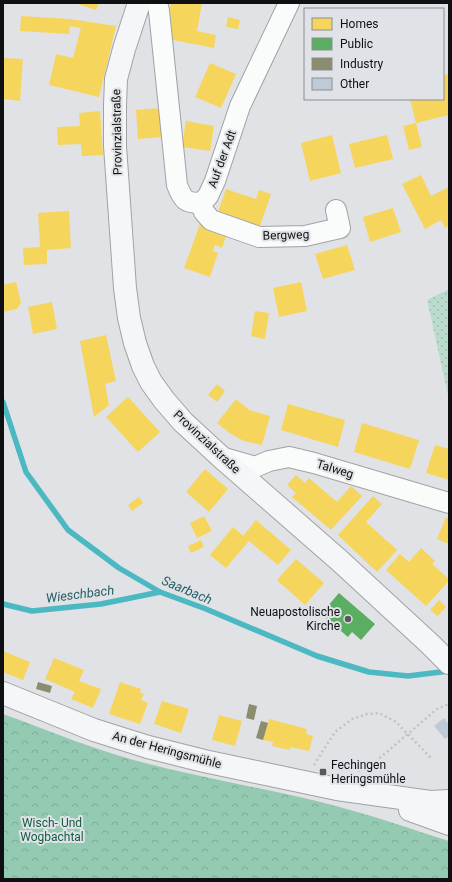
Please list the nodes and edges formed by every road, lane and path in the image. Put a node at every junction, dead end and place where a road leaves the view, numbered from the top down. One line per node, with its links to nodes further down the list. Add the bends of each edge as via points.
1 (139, 3): 6 (main road, Provinzialstraße, via 116,79 114,105 129,318 135,343 151,382 183,422)
2 (157, 3): 4 (street, via 177,185 182,197 190,203)
3 (289, 3): 4 (street, Auf der Adt, via 240,106 215,181)
4 (201, 204): 5 (street, Bergweg, via 211,220 259,237 305,236 340,228)
5 (336, 210)
6 (221, 457): 7 (street, Talweg, via 255,467 289,457); 8 (main road, Provinzialstraße, via 340,561)
7 (449, 503)
8 (449, 663)
9 (3, 694): 14 (main road, An der Heringsmühle, via 148,748)
10 (449, 704): 11 (path, via 437,709)
11 (407, 735): 12 (path); 13 (path, via 374,762); 14 (path, via 396,722 379,713 352,719 335,732 315,762)
12 (432, 760)
13 (354, 774)
14 (308, 782): 15 (main road, An der Heringsmühle)
15 (337, 789): 16 (main road, An der Heringsmühle, via 430,802); 17 (main road, An der Heringsmühle)
16 (449, 801)
17 (410, 810): 18 (main road, An der Heringsmühle); 19 (main road, An der Heringsmühle)
18 (449, 816)
19 (449, 824)

